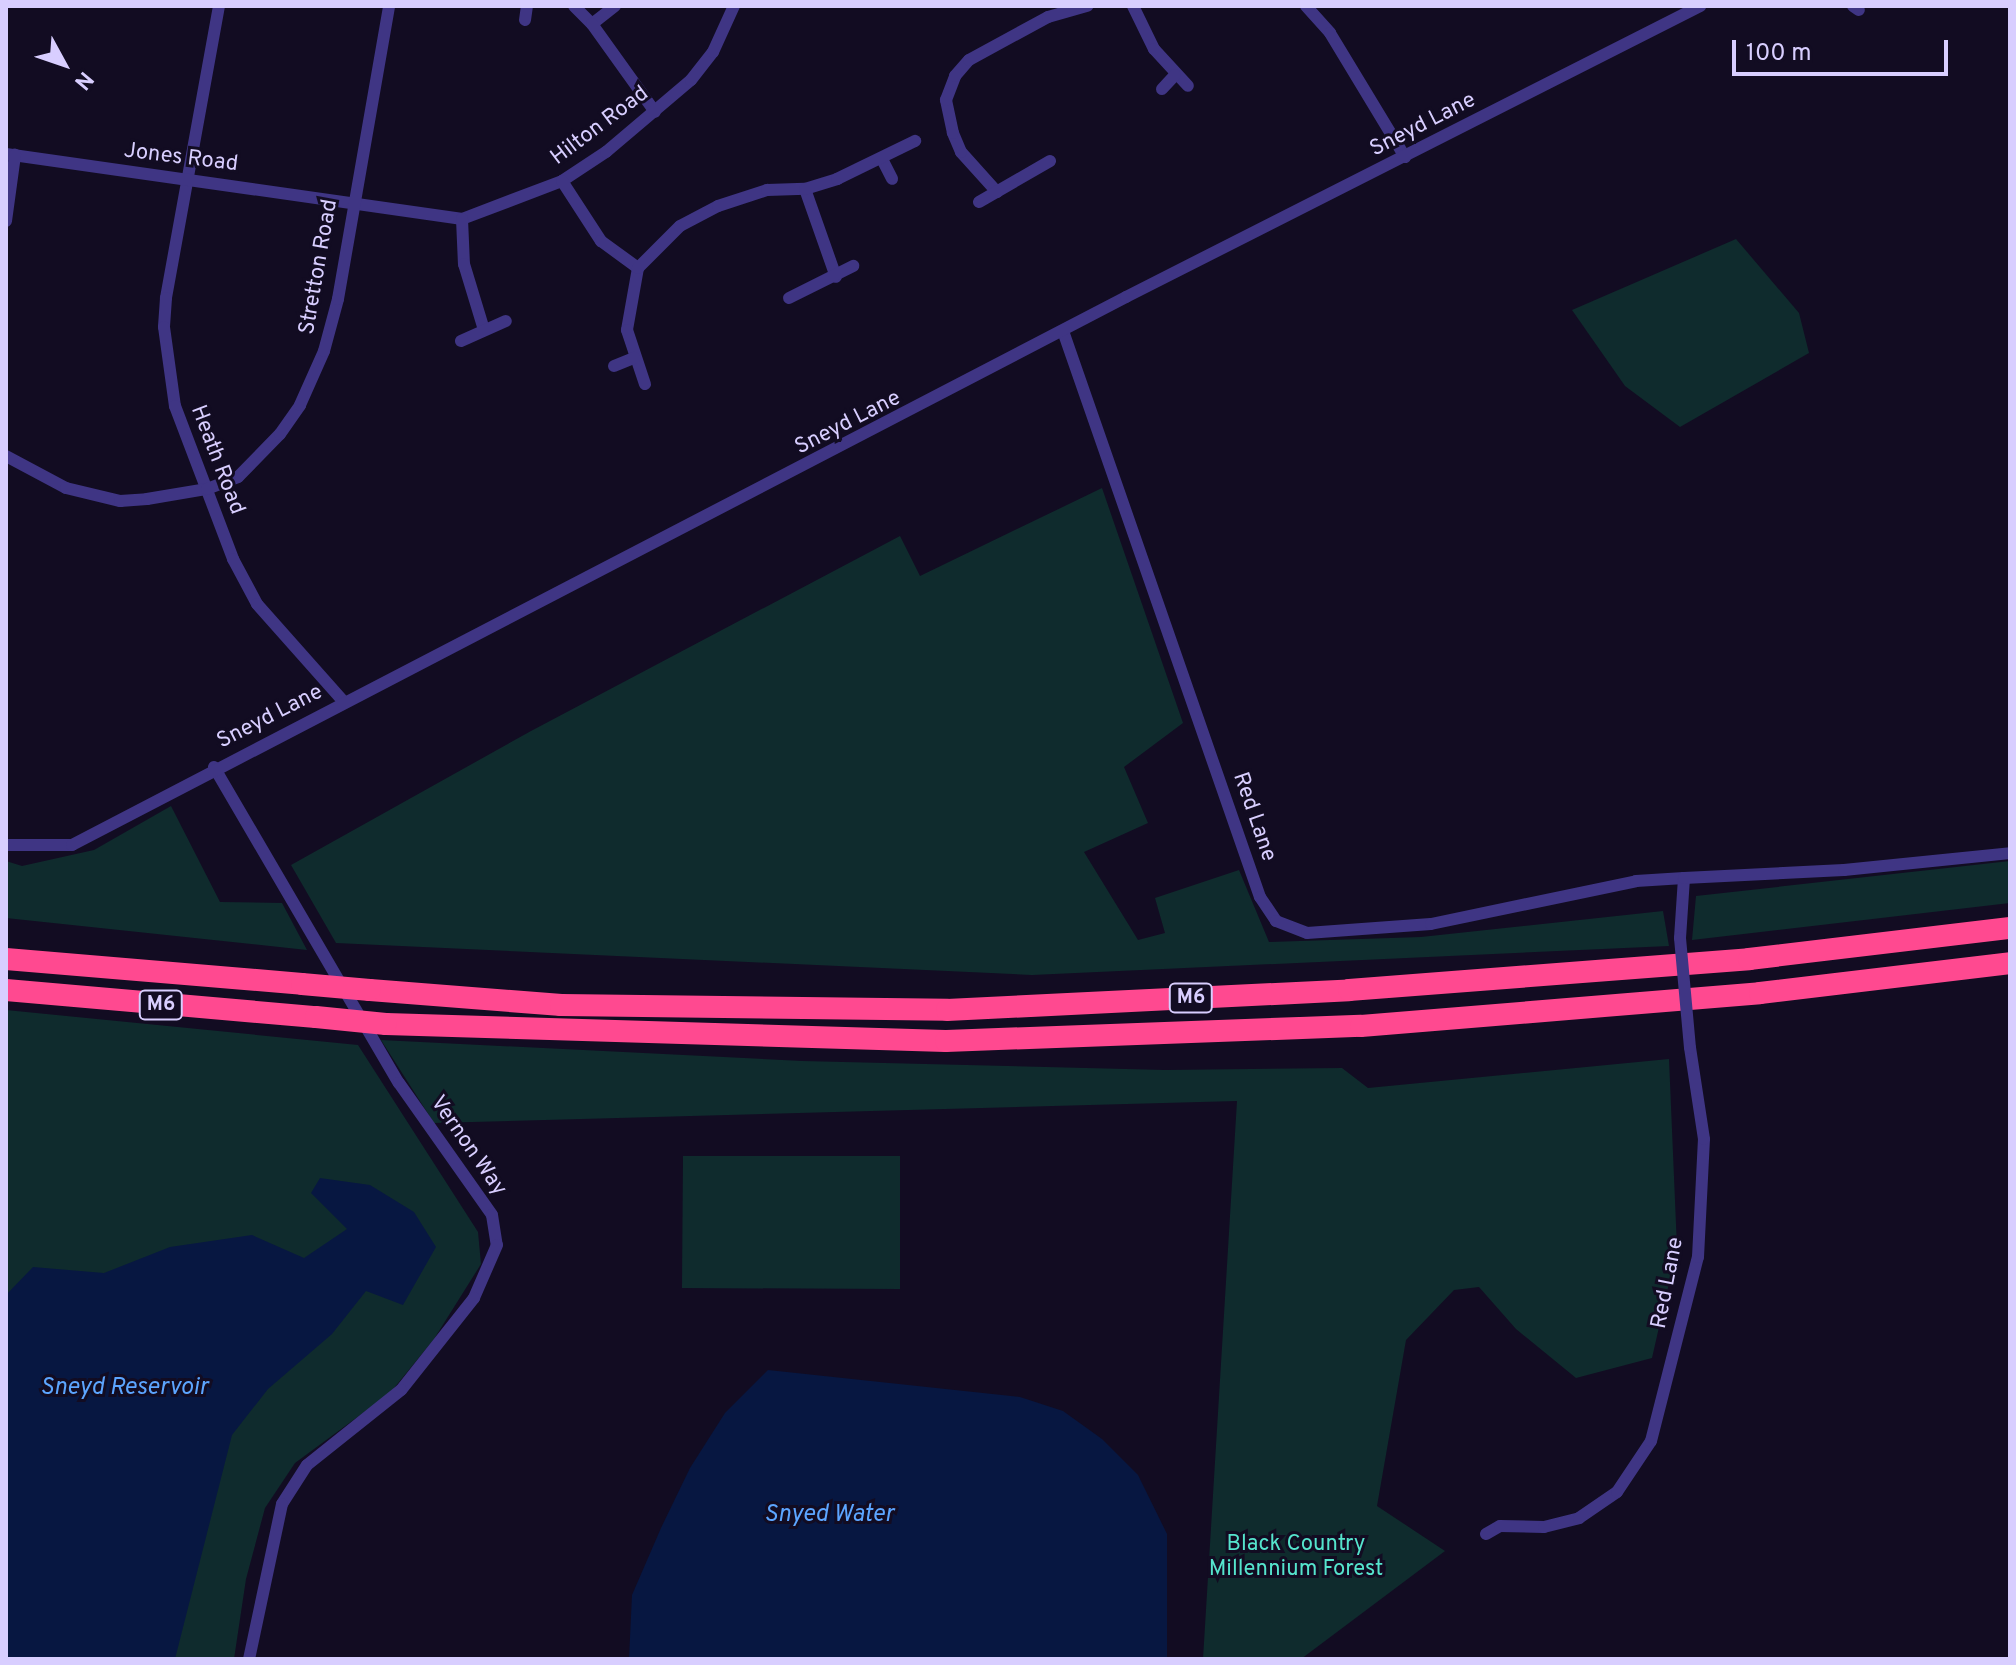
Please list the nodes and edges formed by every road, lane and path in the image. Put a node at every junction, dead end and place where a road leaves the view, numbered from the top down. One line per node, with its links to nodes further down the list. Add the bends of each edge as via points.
1 (219, 6): 22 (street, Heath Road)
2 (389, 6): 27 (street, Stretton Road)
3 (527, 6): 11 (street)
4 (574, 6): 12 (street)
5 (615, 6): 12 (street)
6 (734, 6): 16 (street, Hilton Road, via 713,52)
7 (1087, 6): 26 (street, via 1048,17 969,60 955,76 946,100 950,125 961,152)
8 (1133, 6): 13 (street, via 1154,49)
9 (1700, 6): 19 (street, Sneyd Lane)
10 (1314, 9): 19 (street)
11 (525, 20)
12 (592, 24): 16 (street)
13 (1175, 75): 14 (street); 15 (street)
14 (1188, 86)
15 (1162, 89)
16 (655, 112): 24 (street, Hilton Road)
17 (915, 141): 20 (street)
18 (11, 154): 22 (street, Jones Road); 30 (street)
19 (1405, 157): 37 (street, Sneyd Lane)
20 (883, 161): 23 (street); 25 (street)
21 (1050, 161): 26 (street)
22 (185, 179): 27 (street, Jones Road); 43 (street, Heath Road, via 164,327 175,406)
23 (892, 179)
24 (562, 181): 29 (street, Hilton Road); 32 (street, via 601,241)
25 (805, 189): 32 (street, via 767,190 718,206 680,226); 33 (street)
26 (997, 192): 28 (street)
27 (352, 202): 29 (street, Hilton Road); 43 (street, Stretton Road, via 338,299 324,351 300,405 247,470)
28 (979, 202)
29 (462, 219): 36 (street, via 464,264)
30 (6, 221)
31 (853, 266): 33 (street)
32 (638, 268): 39 (street, via 627,309)
33 (836, 277): 34 (street)
34 (789, 298)
35 (506, 321): 36 (street)
36 (484, 330): 38 (street)
37 (1063, 331): 44 (street, Sneyd Lane); 48 (street, Red Lane, via 1260,897 1276,921 1307,933 1431,924 1636,881)
38 (461, 341)
39 (634, 358): 40 (street); 41 (street)
40 (614, 366)
41 (645, 384)
42 (6, 456): 43 (street, Stretton Road, via 66,488 120,501)
43 (207, 489): 44 (street, Heath Road, via 233,559 257,604)
44 (344, 702): 45 (street, Sneyd Lane)
45 (214, 767): 46 (street, Sneyd Lane, via 72,845); 54 (street, Vernon Way, via 399,1083 492,1215 497,1245 474,1298 401,1390 307,1465 282,1504)
46 (6, 845)
47 (2010, 853): 48 (street, Red Lane, via 1844,870)
48 (1684, 878): 53 (street, Red Lane, bridge, via 1680,938 1704,1139 1698,1257 1651,1441 1617,1492 1579,1518 1544,1527 1500,1526)
49 (2010, 928): 50 (highway, M6, bridge, via 1733,960 1349,990 947,1010 561,1005)
50 (6, 959)
51 (2010, 963): 52 (highway, M6, bridge, via 1760,993 1376,1025 914,1041 386,1024)
52 (6, 990)
53 (1486, 1534)
54 (249, 1659)

